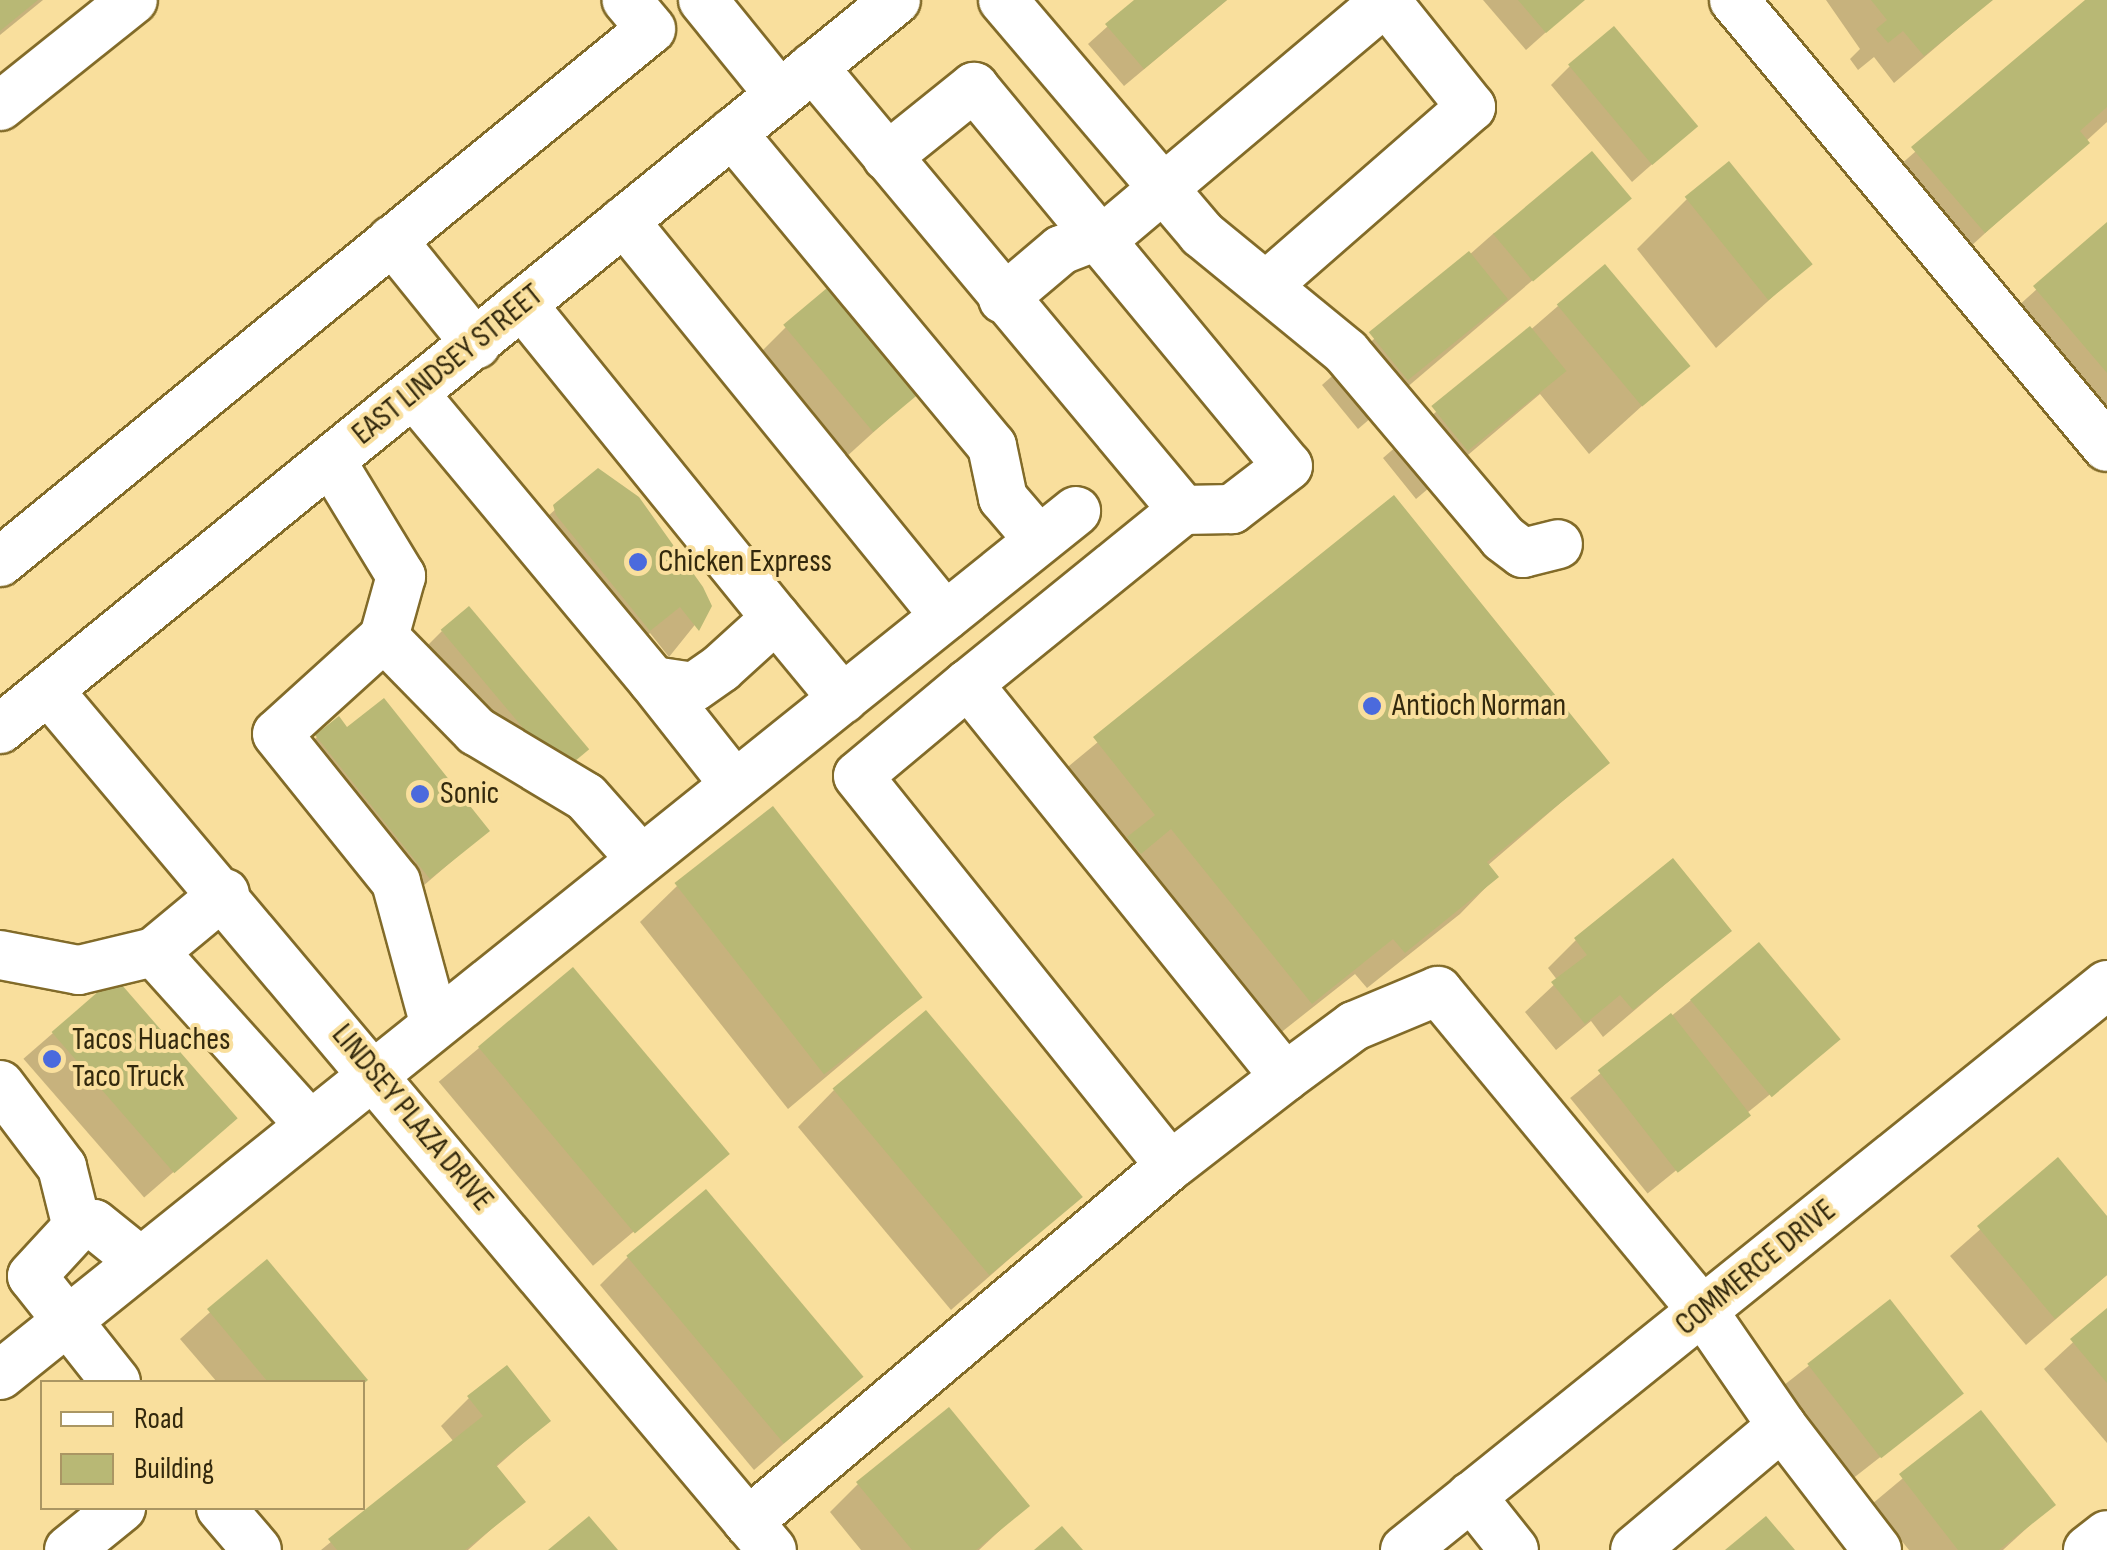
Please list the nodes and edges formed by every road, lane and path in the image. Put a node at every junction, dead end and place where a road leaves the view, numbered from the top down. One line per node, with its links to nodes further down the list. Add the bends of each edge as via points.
1 (132, 0): 8 (street)
2 (703, 0): 7 (street)
3 (896, 0): 7 (street, EAST LINDSEY STREET)
4 (1003, 0): 11 (street)
5 (1734, 0): 20 (street)
6 (650, 10): 14 (street)
7 (796, 81): 9 (street, EAST LINDSEY STREET); 10 (street)
8 (0, 106)
9 (732, 133): 12 (street, EAST LINDSEY STREET); 24 (street, via 992,446 1003,498)
10 (887, 157): 13 (street, via 974,87); 16 (street)
11 (1163, 190): 13 (street); 15 (street); 15 (street, via 1386,1 1471,107)
12 (624, 221): 17 (street, EAST LINDSEY STREET); 27 (street)
13 (1098, 236): 16 (street, via 1061,250); 22 (street, via 1288,466 1232,510)
14 (392, 240): 18 (street); 26 (street)
15 (1266, 286): 25 (street, via 1346,352 1502,538 1523,553)
16 (1003, 298): 22 (street)
17 (522, 304): 18 (street, EAST LINDSEY STREET); 28 (street)
18 (476, 344): 19 (street, EAST LINDSEY STREET)
19 (414, 394): 21 (street, EAST LINDSEY STREET); 30 (street)
20 (2107, 446)
21 (330, 461): 29 (street, via 401,576); 32 (street, EAST LINDSEY STREET)
22 (1183, 510): 31 (street)
23 (1076, 511): 24 (street)
24 (1039, 540): 27 (street)
25 (1558, 544)
26 (0, 562)
27 (946, 616): 33 (street)
28 (776, 618): 30 (street, via 694,687); 33 (street)
29 (384, 637): 36 (street, via 476,731 586,797); 41 (street, via 277,734 396,882)
30 (653, 681): 35 (street)
31 (968, 684): 43 (street); 46 (street, via 858,776)
32 (48, 690): 34 (street, EAST LINDSEY STREET); 37 (street, LINDSEY PLAZA DRIVE)
33 (843, 699): 35 (street)
34 (0, 729)
35 (735, 785): 36 (street)
36 (642, 858): 41 (street)
37 (225, 893): 38 (street); 42 (street, LINDSEY PLAZA DRIVE)
38 (154, 952): 39 (street, via 80,970); 45 (street)
39 (0, 954)
40 (2100, 1004): 49 (street, COMMERCE DRIVE)
41 (434, 1022): 42 (street)
42 (372, 1070): 45 (street); 58 (street, LINDSEY PLAZA DRIVE)
43 (1285, 1077): 46 (street); 49 (street, via 1354,1026 1438,991)
44 (0, 1085): 47 (street, via 62,1166)
45 (308, 1123): 48 (street)
46 (1170, 1166): 58 (street)
47 (77, 1227): 48 (street, via 94,1224); 50 (street, via 32,1276)
48 (140, 1261): 50 (street)
49 (1703, 1311): 53 (street); 54 (street, COMMERCE DRIVE)
50 (64, 1322): 51 (street); 52 (street)
51 (0, 1375)
52 (114, 1380)
53 (1782, 1426): 63 (street); 64 (street)
54 (1471, 1496): 61 (street, COMMERCE DRIVE); 62 (street)
55 (119, 1510): 59 (street)
56 (223, 1510): 60 (street)
57 (2107, 1534): 65 (street)
58 (760, 1536)
59 (69, 1550)
60 (257, 1550)
61 (1405, 1550)
62 (1514, 1550)
63 (1635, 1550)
64 (1877, 1550)
65 (2088, 1550)

